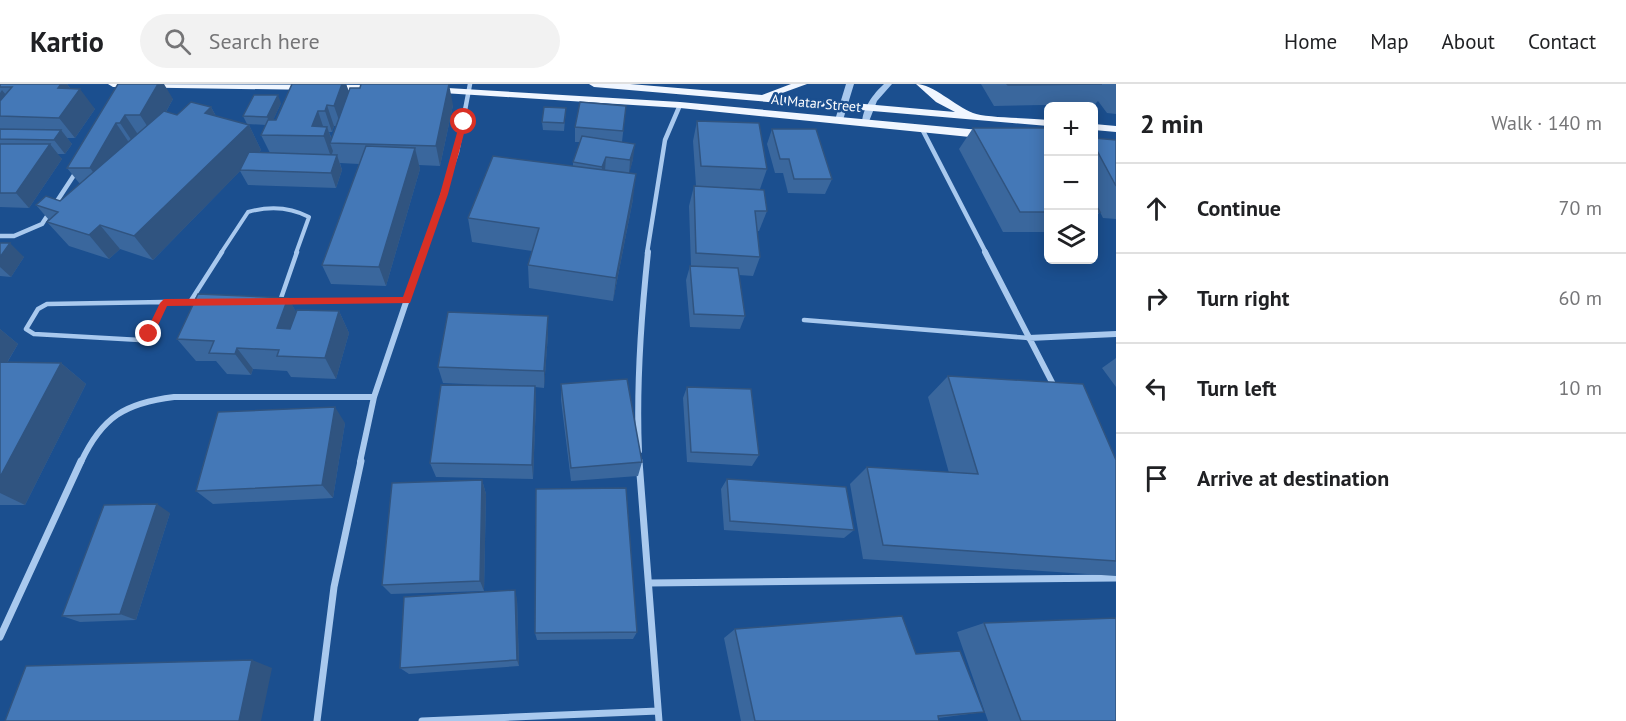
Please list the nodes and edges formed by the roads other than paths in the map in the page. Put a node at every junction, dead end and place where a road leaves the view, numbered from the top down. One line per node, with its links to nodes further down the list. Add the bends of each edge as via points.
1 (113, 84): 7 (main road)
2 (594, 84): 12 (main road, Al Matar Street)
3 (802, 84): 12 (main road)
4 (850, 84): 14 (street)
5 (888, 84): 15 (street)
6 (921, 84): 16 (main road, via 940,100)
7 (132, 85): 8 (main road); 11 (street)
8 (390, 88)
9 (469, 88): 10 (main road, Al Matar Street); 13 (main road, Al Matar Street); 26 (street, via 457,152)
10 (423, 89)
11 (125, 95)
12 (759, 97): 14 (main road, Al Matar Street)
13 (680, 105): 17 (main road, Al Matar Street); 38 (street, via 665,140 657,181 640,327 637,404)
14 (842, 105): 15 (main road, Al Matar Street); 17 (street)
15 (868, 107): 16 (main road, Al Matar Street); 18 (street)
16 (975, 117): 19 (main road, Al Matar Street)
17 (839, 120): 18 (main road, Al Matar Street)
18 (864, 122): 21 (main road, Al Matar Street)
19 (1044, 123)
20 (1098, 127): 22 (main road)
21 (922, 129): 23 (main road, Al Matar Street); 34 (street)
22 (1116, 129)
23 (1002, 136)
24 (80, 165): 25 (street, via 42,224 14,236)
25 (0, 237)
26 (407, 300): 27 (lane); 36 (street)
27 (280, 301): 28 (lane, via 309,218 299,210 262,208 248,212); 30 (lane)
28 (190, 302): 29 (lane); 31 (lane)
29 (202, 302)
30 (268, 302)
31 (164, 303): 31 (lane, via 47,304 38,309 26,329 34,334 140,340 149,334)
32 (804, 320): 34 (lane)
33 (1116, 334): 34 (street)
34 (1029, 338): 35 (street)
35 (1059, 395)
36 (374, 396): 39 (street, via 174,397 124,407 96,434 85,453); 41 (street, via 334,587)
37 (1116, 578): 38 (street)
38 (649, 583): 40 (street)
39 (0, 637)
40 (658, 711): 42 (street); 43 (street)
41 (317, 721)
42 (422, 721)
43 (659, 721)

